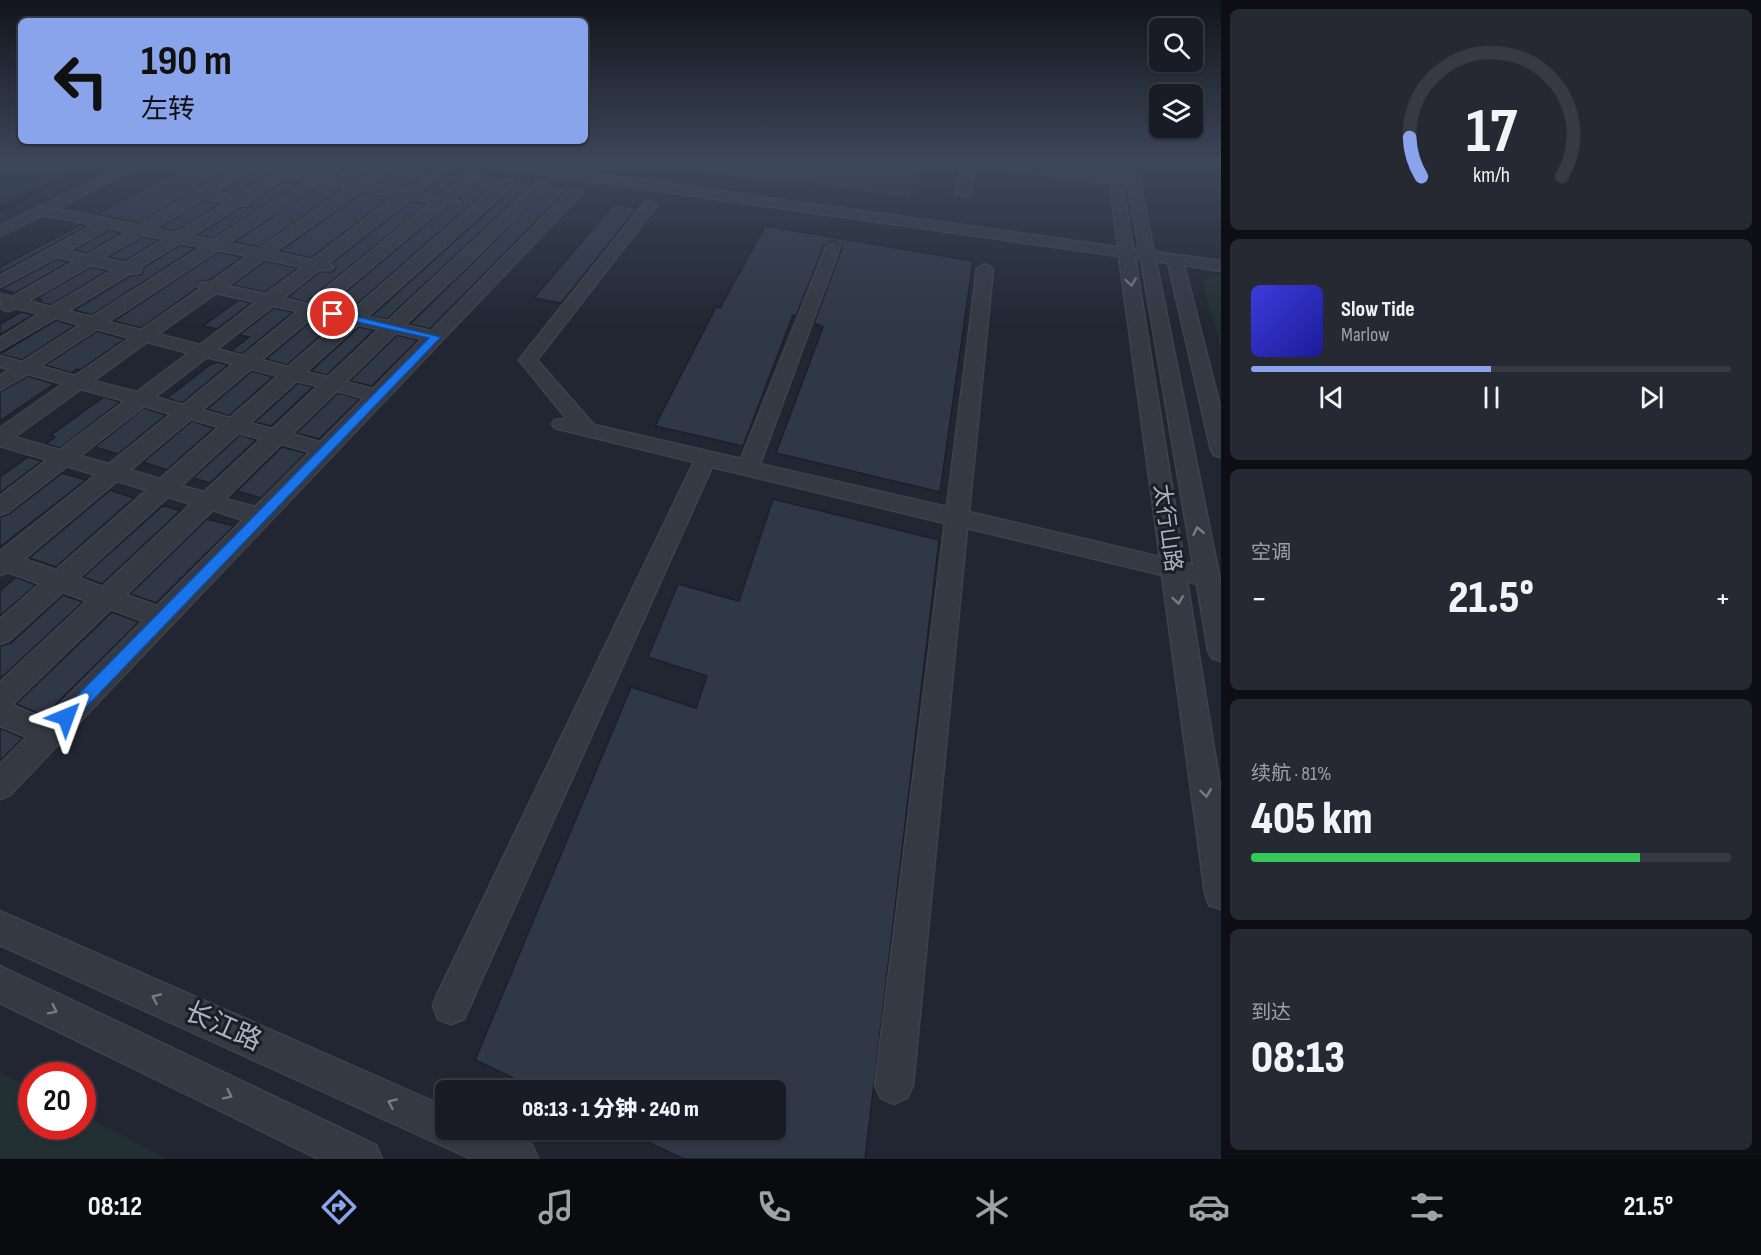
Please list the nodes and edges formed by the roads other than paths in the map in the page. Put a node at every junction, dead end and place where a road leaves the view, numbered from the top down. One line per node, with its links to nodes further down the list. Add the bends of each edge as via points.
1 (48, 216): 18 (street)
2 (65, 216): 18 (street)
3 (66, 216): 20 (street)
4 (164, 216): 22 (street)
5 (213, 216): 25 (street)
6 (260, 216): 27 (street)
7 (315, 216): 33 (street)
8 (323, 216): 21 (street)
9 (380, 216): 21 (street)
10 (425, 216): 24 (street)
11 (471, 216): 26 (street)
12 (509, 216): 28 (street)
13 (535, 216): 19 (street)
14 (554, 216): 19 (street)
15 (641, 216): 73 (street, via 528,360)
16 (846, 216): 32 (street)
17 (1128, 216): 32 (street, 太行山路)
18 (45, 218): 23 (street)
19 (551, 219): 31 (street)
20 (106, 224): 22 (street); 30 (street)
21 (368, 225): 24 (street); 36 (street)
22 (140, 230): 25 (street); 34 (street)
23 (0, 232)
24 (406, 232): 26 (street); 40 (street)
25 (177, 238): 27 (street); 38 (street)
26 (445, 239): 28 (street); 43 (street)
27 (215, 245): 33 (street); 41 (street)
28 (479, 245): 31 (street); 45 (street)
29 (833, 247): 80 (street)
30 (55, 252): 34 (street); 42 (street)
31 (518, 252): 46 (street)
32 (1136, 254): 35 (street); 57 (street, 太行山路); 88 (street, 太行山路, one-way to 88)
33 (261, 255): 36 (street); 44 (street)
34 (89, 260): 38 (street); 48 (street)
35 (1175, 260): 37 (street); 59 (street)
36 (315, 265): 40 (street); 47 (street)
37 (1221, 266)
38 (127, 268): 41 (street); 50 (street)
39 (985, 269): 86 (street)
40 (355, 273): 43 (street); 49 (street)
41 (167, 277): 44 (street); 52 (street)
42 (0, 282)
43 (396, 282): 45 (street); 51 (street)
44 (214, 287): 47 (street); 54 (street)
45 (432, 289): 46 (street); 53 (street)
46 (474, 297): 55 (street)
47 (270, 300): 49 (street); 58 (street)
48 (5, 304): 50 (street)
49 (312, 309): 51 (street); 61 (street)
50 (53, 312): 52 (street); 56 (street)
51 (355, 319): 53 (street); 63 (street)
52 (95, 323): 54 (street); 62 (street)
53 (392, 327): 55 (street); 67 (street)
54 (145, 336): 58 (street); 65 (street)
55 (436, 337): 68 (street)
56 (0, 345)
57 (1164, 348): 59 (street); 89 (street, 太行山路, one-way to 57)
58 (204, 351): 61 (street); 69 (street)
59 (1198, 353): 64 (street)
60 (0, 362): 62 (street)
61 (248, 362): 63 (street); 70 (street)
62 (25, 368): 65 (street); 66 (street)
63 (293, 374): 67 (street); 72 (street)
64 (1212, 379): 77 (street)
65 (78, 383): 69 (street); 75 (street)
66 (0, 384)
67 (332, 384): 68 (street); 74 (street)
68 (379, 396): 76 (street)
69 (140, 399): 70 (street); 78 (street)
70 (187, 412): 72 (street); 81 (street)
71 (562, 423): 73 (street)
72 (235, 425): 74 (street); 82 (street)
73 (587, 430): 79 (street)
74 (277, 436): 76 (street); 83 (street)
75 (0, 438): 78 (street)
76 (326, 450): 85 (street)
77 (1221, 450)
78 (64, 458): 81 (street); 84 (street)
79 (706, 458): 80 (street); 102 (street)
80 (748, 468): 86 (street)
81 (113, 472): 82 (street); 87 (street)
82 (164, 488): 83 (street); 90 (street)
83 (208, 501): 85 (street); 91 (street)
84 (0, 507)
85 (261, 517): 92 (street)
86 (957, 517): 88 (street); 103 (street)
87 (2, 562): 90 (street)
88 (1173, 569): 89 (street); 99 (street, 太行山路, one-way to 99)
89 (1207, 577): 94 (street, 太行山路)
90 (60, 581): 91 (street); 93 (street)
91 (106, 598): 92 (street); 95 (street)
92 (163, 618): 97 (street)
93 (0, 634)
94 (1221, 650)
95 (0, 699)
96 (0, 713): 97 (street)
97 (50, 734): 98 (street)
98 (0, 785)
99 (1221, 893)
100 (0, 928): 104 (street, 长江路, one-way to 100)
101 (0, 984): 106 (street, one-way to 106)
102 (451, 1006)
103 (894, 1085)
104 (435, 1122)
105 (475, 1140): 107 (street)
106 (362, 1159)
107 (518, 1159)

